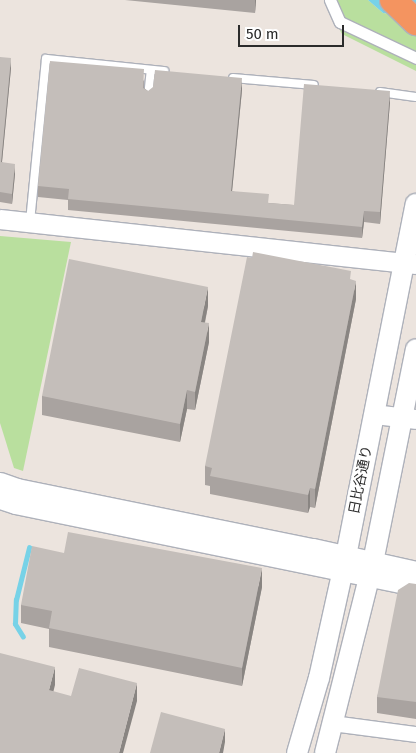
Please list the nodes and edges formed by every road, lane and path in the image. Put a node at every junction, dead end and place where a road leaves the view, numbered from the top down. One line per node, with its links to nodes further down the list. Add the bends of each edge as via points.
1 (330, 0): 4 (street, via 340,22)
2 (392, 0): 3 (highway)
3 (416, 22)
4 (416, 58)
5 (150, 70): 6 (lane); 10 (lane); 14 (lane, via 46,58)
6 (170, 72)
7 (219, 76): 8 (lane)
8 (327, 86)
9 (366, 90): 11 (lane)
10 (148, 97)
11 (416, 97)
12 (416, 204): 15 (main road, 日比谷通り)
13 (0, 219): 14 (street)
14 (30, 222): 15 (street)
15 (410, 263): 17 (main road, 日比谷通り)
16 (416, 349): 18 (main road, 日比谷通り)
17 (374, 414): 18 (street); 20 (main road, 日比谷通り)
18 (409, 418): 21 (main road, 日比谷通り)
19 (5, 495): 20 (street)
20 (344, 564): 21 (street); 26 (main road, 日比谷通り)
21 (371, 570): 22 (street); 23 (street); 24 (main road, 日比谷通り)
22 (416, 571)
23 (416, 586)
24 (332, 723): 25 (street); 27 (main road, 日比谷通り)
25 (416, 734)
26 (297, 753)
27 (325, 753)

